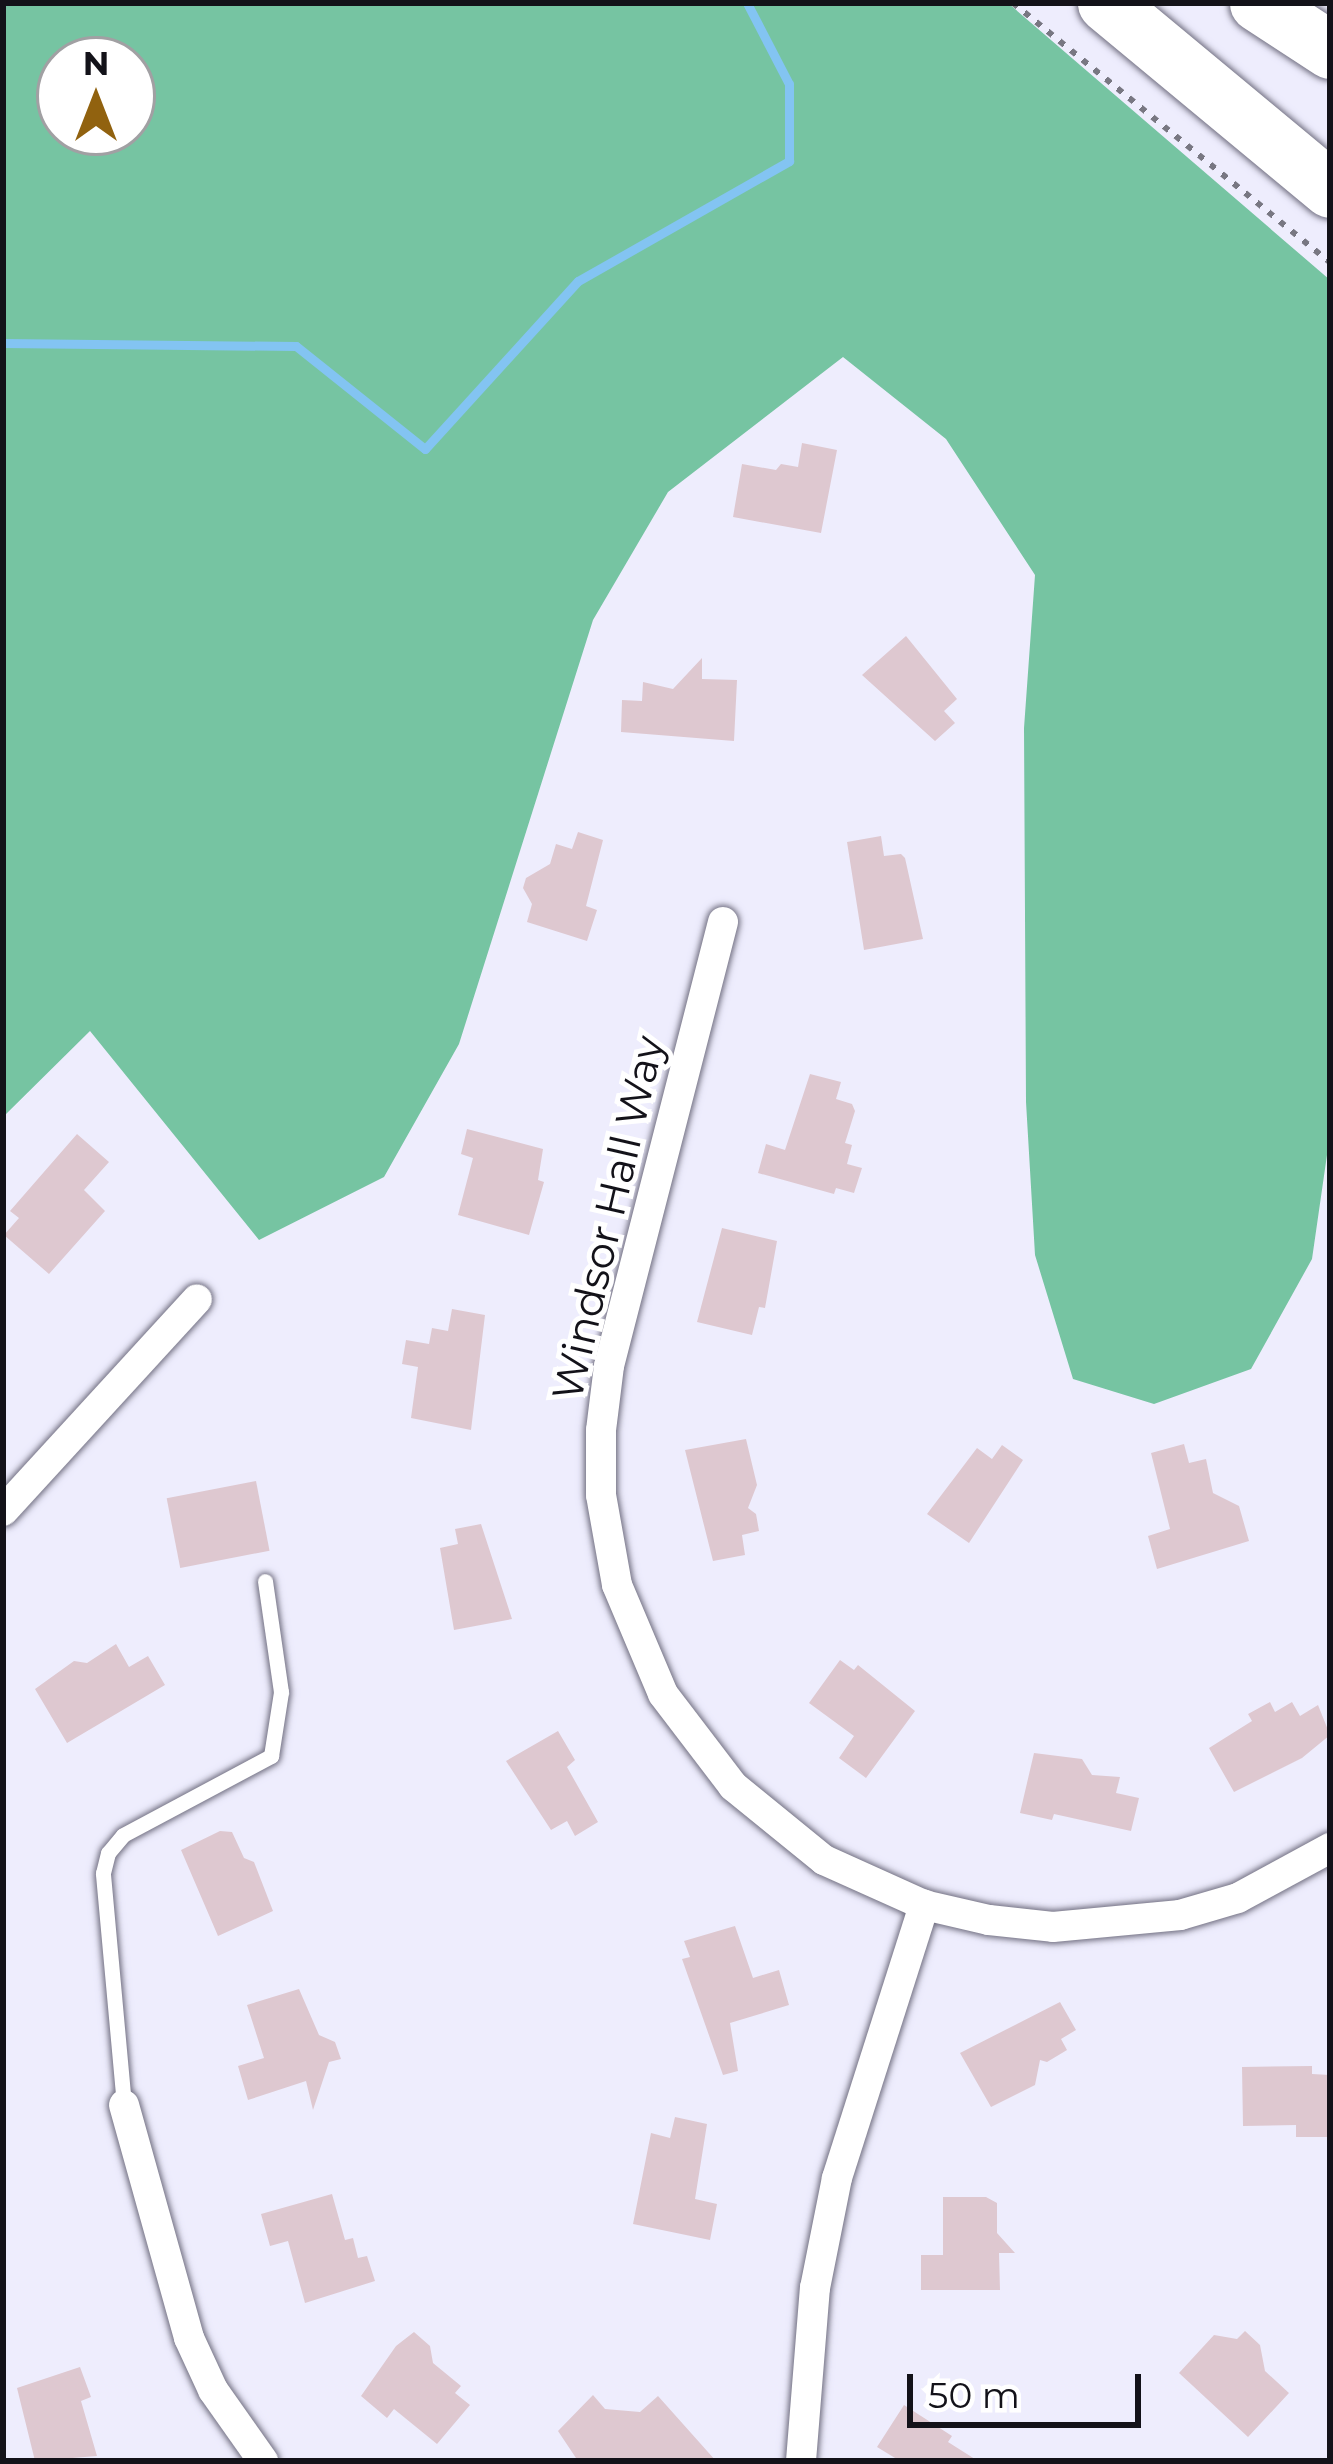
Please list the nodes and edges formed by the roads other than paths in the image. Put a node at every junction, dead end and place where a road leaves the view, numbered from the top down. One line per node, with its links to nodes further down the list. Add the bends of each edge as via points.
1 (1106, 3): 4 (highway)
2 (1258, 3): 3 (highway)
3 (1330, 50)
4 (1330, 189)
5 (723, 922): 10 (street, Windsor Hall Way, via 609,1366 601,1430 605,1530 637,1643 696,1743 777,1826 824,1860)
6 (197, 1299): 7 (street)
7 (3, 1511)
8 (265, 1581): 11 (lane, via 281,1692 271,1756 123,1834 108,1853 103,1873)
9 (1330, 1847): 10 (street, Windsor Hall Way, via 1238,1898 1117,1924 988,1920)
10 (924, 1905): 13 (street, via 837,2178 815,2288)
11 (124, 2105): 12 (street, via 189,2338)
12 (262, 2461)
13 (801, 2461)

